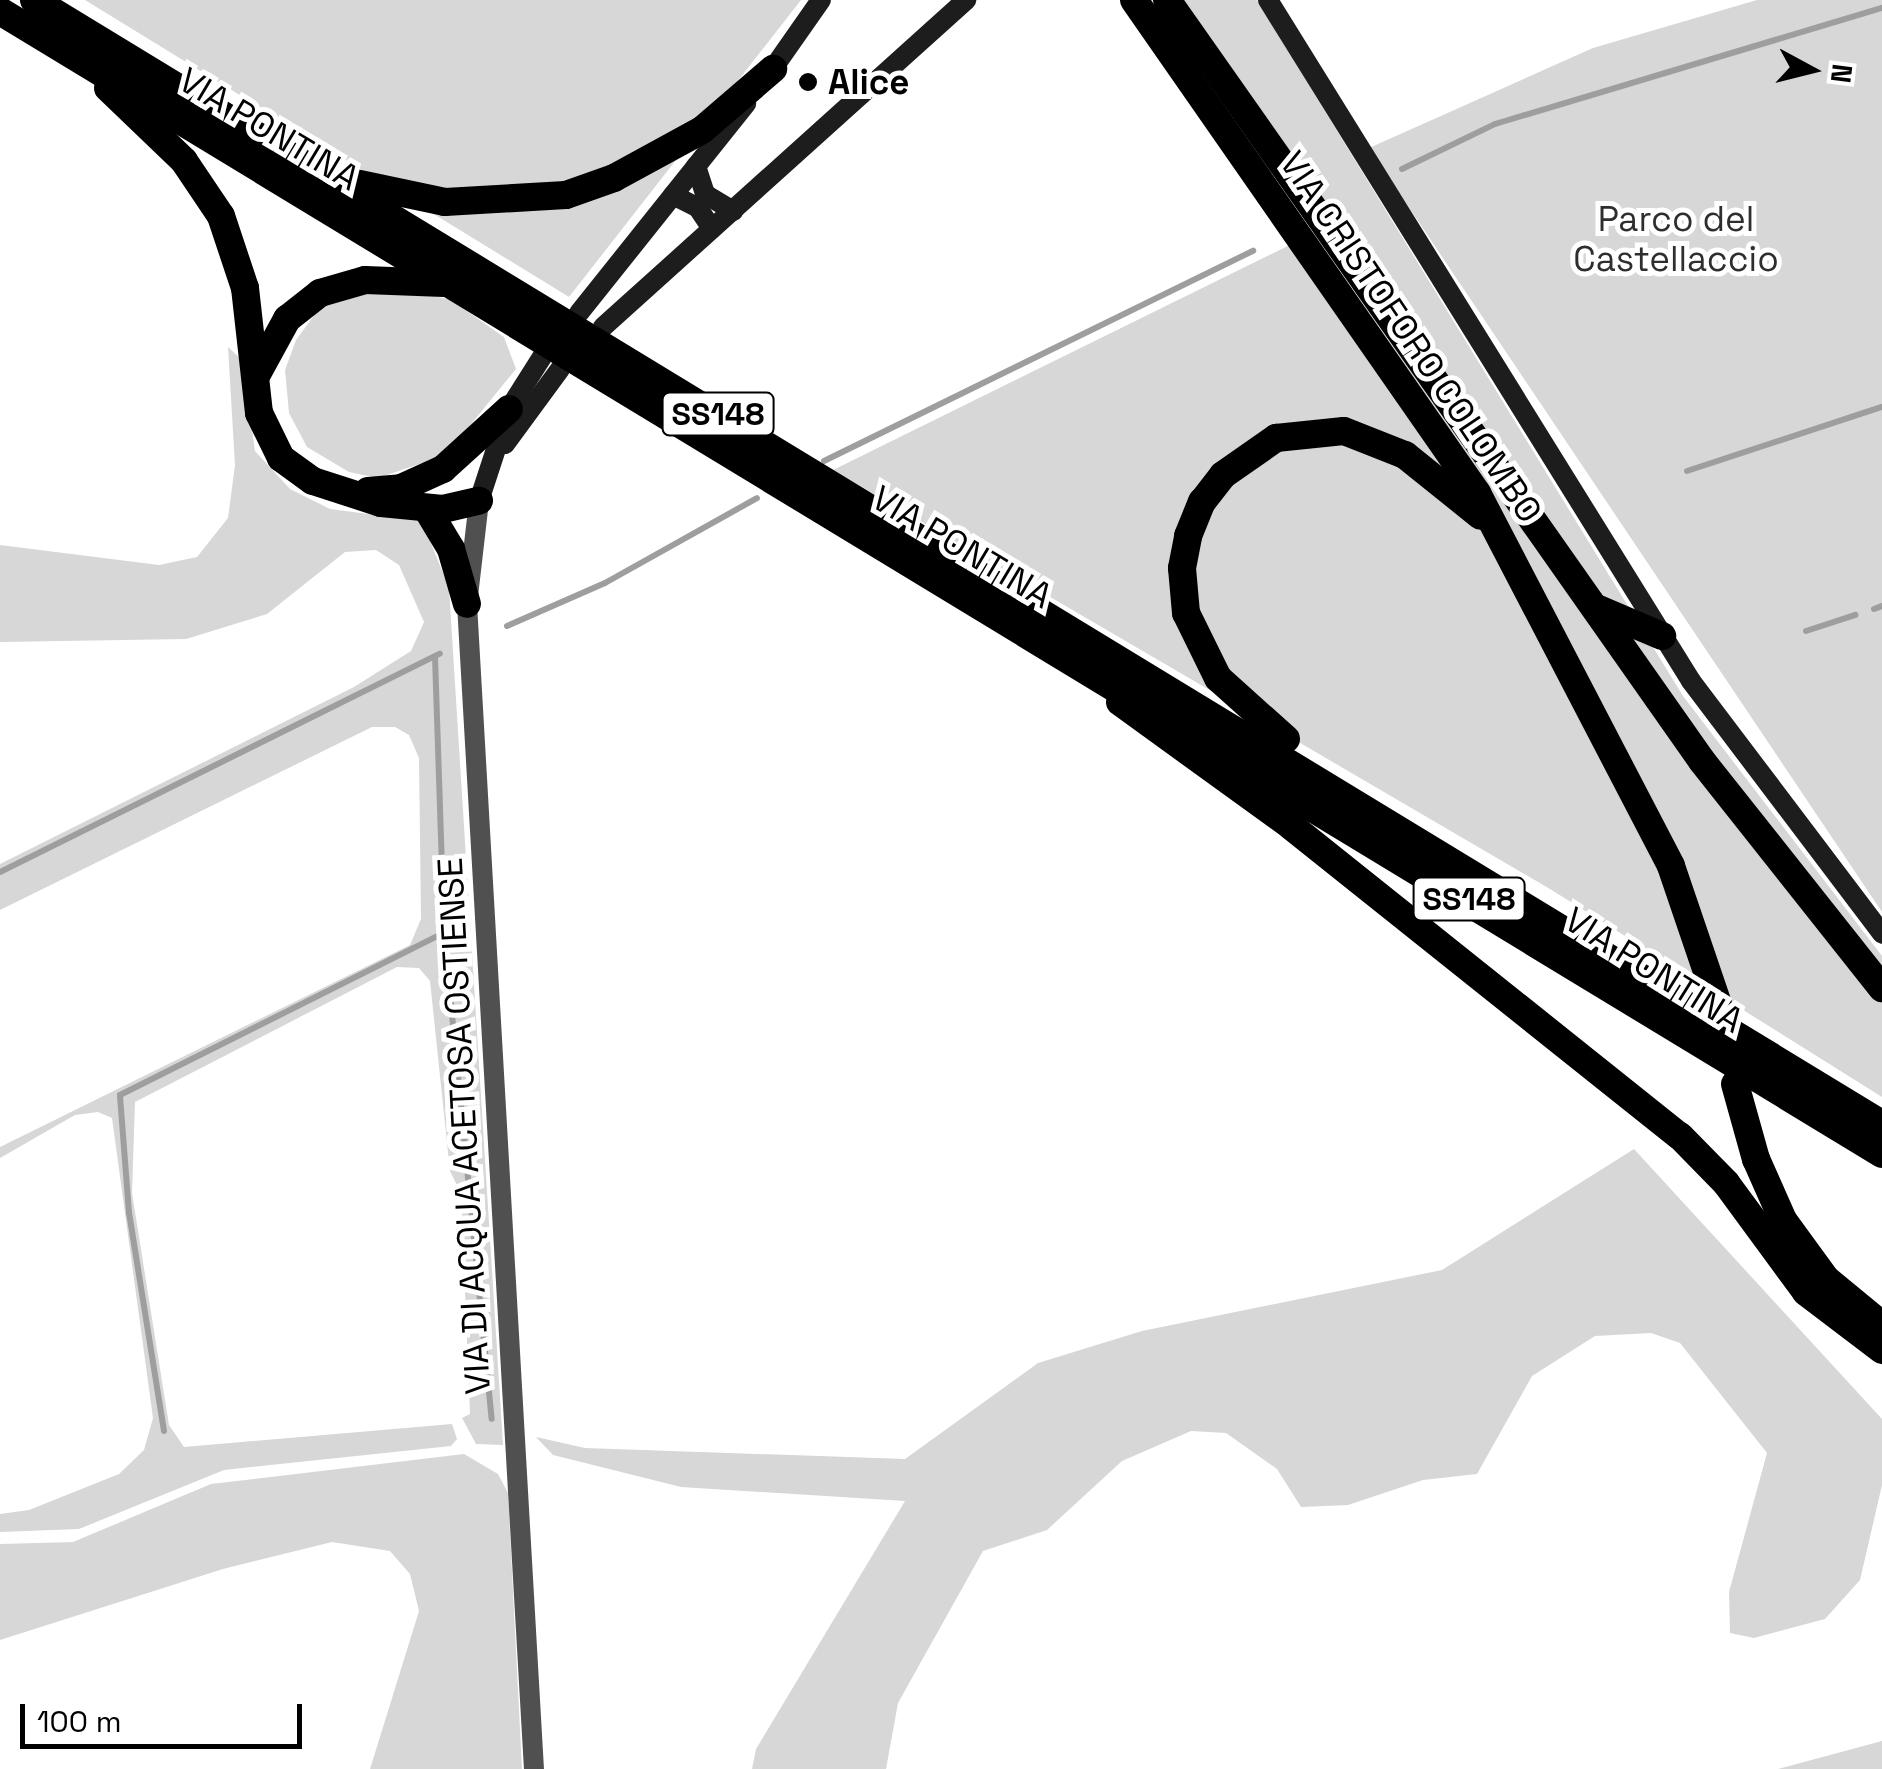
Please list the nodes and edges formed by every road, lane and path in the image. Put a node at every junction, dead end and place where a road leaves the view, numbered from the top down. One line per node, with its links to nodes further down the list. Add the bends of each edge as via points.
1 (34, 0): 10 (highway, VIA PONTINA / SS148)
2 (821, 0): 9 (main road)
3 (966, 0): 13 (main road)
4 (1134, 0): 23 (highway, VIA CRISTOFORO COLOMBO, via 1427,416)
5 (1167, 0): 26 (highway, VIA CRISTOFORO COLOMBO)
6 (1268, 0): 27 (main road, VIA CRISTOFORO COLOMBO)
7 (0, 11): 8 (highway, VIA PONTINA / SS148)
8 (78, 58): 15 (highway, VIA PONTINA / SS148); 18 (highway, via 184,161 217,208 245,288)
9 (772, 69): 10 (highway, via 687,138 614,178 557,197 414,199); 11 (main road)
10 (302, 163): 24 (highway, VIA PONTINA / SS148)
11 (696, 166): 12 (main road); 13 (main road, via 705,194)
12 (673, 195): 14 (main road, via 692,202); 16 (main road)
13 (733, 210): 14 (main road)
14 (712, 230): 17 (main road)
15 (454, 284): 18 (highway, via 365,280 320,293 286,319); 24 (highway, VIA PONTINA / SS148)
16 (579, 314)
17 (602, 327)
18 (255, 380): 21 (highway, via 262,422 276,452 300,474)
19 (509, 409): 20 (main road, VIA DI ACQUA ACETOSA OSTIENSE); 20 (main road, VIA DI ACQUA ACETOSA OSTIENSE, via 551,363); 21 (highway, via 460,458 420,482)
20 (481, 491): 22 (highway); 25 (street, VIA DI ACQUA ACETOSA OSTIENSE)
21 (346, 494): 22 (highway)
22 (427, 509): 25 (highway, via 451,549)
23 (1502, 536): 29 (highway, via 1405,455 1331,430 1288,434 1245,455 1214,485 1193,519 1183,600 1207,662 1249,711 1336,772); 32 (highway, VIA CRISTOFORO COLOMBO, via 1675,875)
24 (935, 560): 28 (highway, VIA PONTINA / SS148); 29 (highway, VIA PONTINA / SS148)
25 (467, 604): 38 (street, VIA DI ACQUA ACETOSA OSTIENSE)
26 (1596, 608): 27 (highway); 31 (highway, VIA CRISTOFORO COLOMBO, via 1751,827)
27 (1662, 636): 30 (main road, VIA CRISTOFORO COLOMBO, via 1781,808)
28 (1054, 646): 35 (highway, VIA PONTINA / SS148); 37 (highway, via 1158,734 1315,844 1680,1136 1726,1183 1806,1292)
29 (1384, 818): 34 (highway, VIA PONTINA / SS148)
30 (1882, 934)
31 (1882, 988)
32 (1718, 1004)
33 (1735, 1084): 36 (highway, via 1760,1172 1792,1234 1832,1286)
34 (1882, 1124)
35 (1882, 1154)
36 (1882, 1324)
37 (1882, 1350)
38 (534, 1769)

